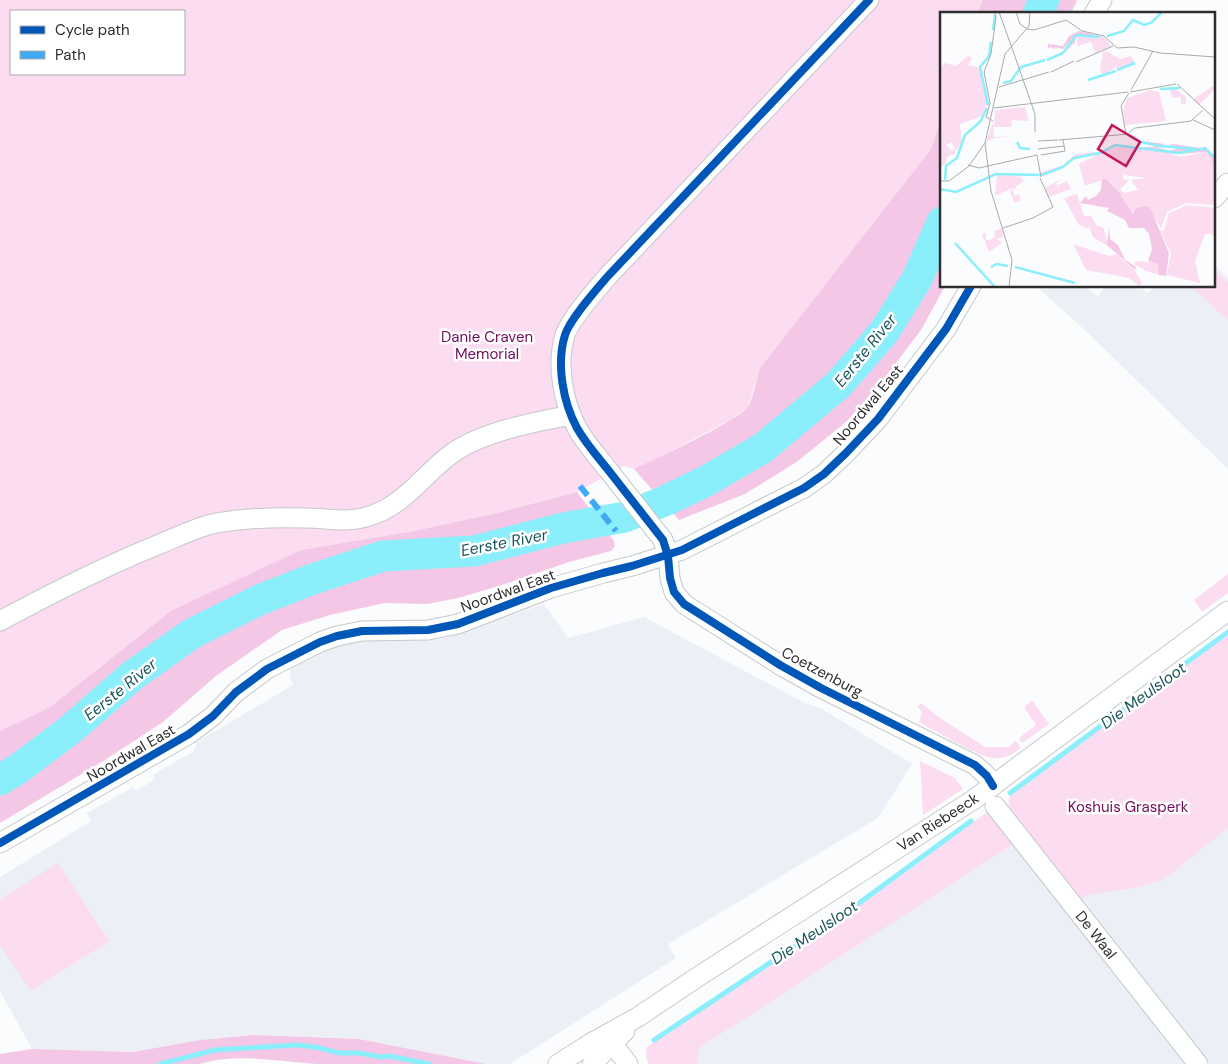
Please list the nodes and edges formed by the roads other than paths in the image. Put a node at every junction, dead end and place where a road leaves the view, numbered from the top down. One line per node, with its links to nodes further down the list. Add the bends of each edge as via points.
1 (869, 0): 7 (street, Coetzenburg, via 614,269 585,304 565,334 561,358 562,381)
2 (1102, 0): 3 (street)
3 (1095, 12)
4 (1228, 183): 5 (street)
5 (1216, 196)
6 (970, 288): 8 (street, Noordwal East, via 946,329 896,396 862,438 824,474 782,500)
7 (571, 415): 8 (street, Coetzenburg, via 590,447 663,540); 10 (street, via 531,423 469,443 451,454 404,498 367,517 341,521 270,517 214,524 124,558)
8 (668, 556): 11 (street, Coetzenburg, via 674,592 693,612 812,683 975,766 987,776); 13 (street, Noordwal East, via 552,588 443,628 362,632 320,642 267,668 189,734)
9 (1228, 611): 11 (street, Van Riebeeck)
10 (0, 621)
11 (992, 786): 14 (street, Van Riebeeck, via 696,978)
12 (995, 806): 18 (street, De Waal)
13 (0, 843)
14 (609, 1039): 15 (street, Van Riebeeck); 16 (street, Van Riebeeck); 17 (street)
15 (558, 1064)
16 (592, 1064)
17 (628, 1064)
18 (1198, 1064)

